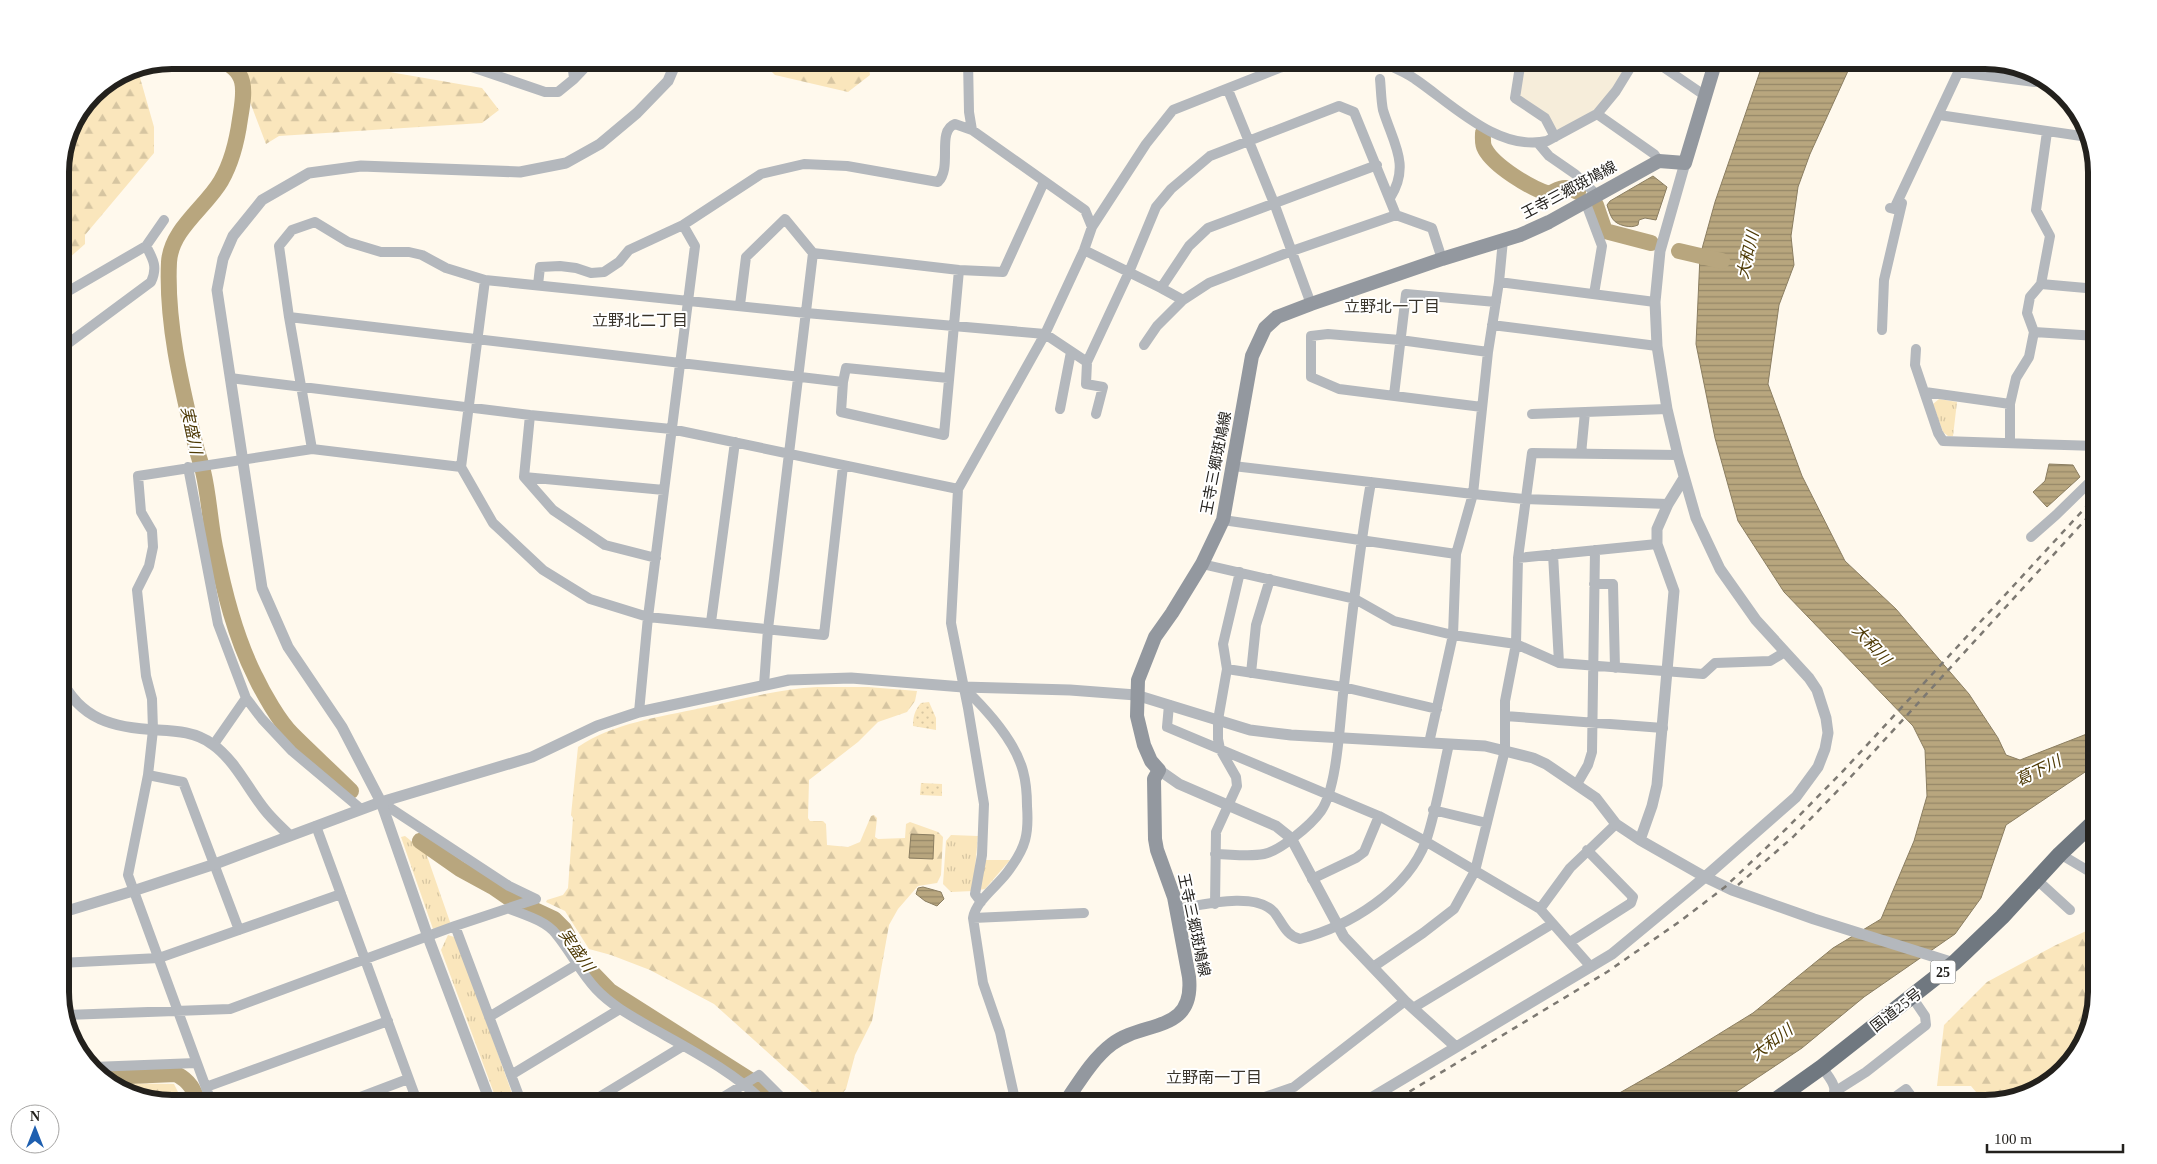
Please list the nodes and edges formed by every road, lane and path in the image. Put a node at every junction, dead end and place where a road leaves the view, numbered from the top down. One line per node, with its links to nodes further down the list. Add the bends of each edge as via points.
1 (478, 69): 14 (street, via 546,92 558,92)
2 (573, 69): 14 (street)
3 (583, 69): 14 (street)
4 (673, 69): 81 (street, via 668,80 637,113 600,144 566,164 520,172 353,168 309,173 262,200 233,236 223,260 217,290)
5 (968, 69): 21 (street)
6 (1268, 69): 17 (street)
7 (1396, 69): 26 (street, via 1414,78 1477,125 1515,140)
8 (1519, 69): 24 (street, via 1515,98 1546,118)
9 (1629, 69): 19 (street)
10 (1666, 69): 18 (street)
11 (1713, 69): 18 (main road)
12 (1960, 69): 13 (street)
13 (1958, 72): 16 (street); 20 (street)
14 (574, 79)
15 (1380, 79): 32 (street, via 1383,108 1401,161 1398,185)
16 (2035, 82)
17 (1228, 90): 25 (street); 39 (street, via 1173,110 1146,144)
18 (1704, 95): 28 (main road)
19 (1597, 114): 24 (street); 27 (street, via 1654,154)
20 (1939, 115): 22 (street); 30 (street)
21 (972, 130): 31 (street); 38 (street, via 956,124 947,130 946,165 938,182 847,166 804,164 761,174)
22 (2047, 132): 23 (street); 50 (street, via 2036,210 2050,236)
23 (2082, 136)
24 (1555, 137): 26 (street)
25 (1249, 141): 29 (street, via 1339,106 1354,112); 34 (street); 47 (street, via 1210,156 1170,189 1156,207)
26 (1538, 143): 33 (street, via 1549,156 1575,174)
27 (1659, 161): 28 (main road); 33 (main road, 王寺三郷斑鳩線)
28 (1685, 163): 59 (street, via 1660,251)
29 (1377, 165): 32 (street); 34 (street)
30 (1910, 175): 35 (street, via 1894,210); 66 (street, via 1897,217 1884,280)
31 (1044, 182): 39 (street, via 1085,210); 46 (street, via 1003,272)
32 (1390, 198): 36 (street)
33 (1591, 198): 40 (main road, 王寺三郷斑鳩線, via 1549,222); 55 (street, via 1602,246)
34 (1274, 203): 43 (street); 52 (street, via 1208,228 1190,246)
35 (1890, 208)
36 (1396, 216): 43 (street); 45 (street, via 1432,228)
37 (164, 220): 41 (street)
38 (683, 225): 51 (street, via 629,250 604,272 591,273 560,266 540,267); 56 (street, via 695,246)
39 (1092, 227): 42 (street)
40 (1503, 240): 45 (main road, 王寺三郷斑鳩線); 49 (street)
41 (146, 246): 54 (street); 72 (street, via 155,262 151,282)
42 (1084, 250): 47 (street); 68 (street)
43 (1292, 251): 57 (street, via 1209,283); 60 (street)
44 (813, 252): 46 (street); 61 (street, via 785,219 746,257); 62 (street)
45 (1442, 259): 60 (main road, 王寺三郷斑鳩線)
46 (959, 270): 64 (street)
47 (1129, 272): 52 (street); 78 (street)
48 (485, 280): 51 (street); 63 (street, via 446,268 422,255 382,252 348,242 315,222 292,230 280,246); 70 (street)
49 (1499, 282): 55 (street); 58 (street)
50 (2041, 284): 53 (street); 67 (street, via 2030,297 2027,313)
51 (538, 285): 56 (street)
52 (1160, 288): 57 (street)
53 (2088, 288)
54 (69, 291)
55 (1594, 294): 59 (street)
56 (687, 300): 61 (street); 79 (street)
57 (1183, 300): 73 (street, via 1157,326)
58 (1496, 302): 65 (street); 71 (street, via 1406,294)
59 (1655, 302): 74 (street)
60 (1311, 304): 106 (main road, 王寺三郷斑鳩線, via 1277,317 1259,338 1252,356)
61 (740, 305): 62 (street)
62 (806, 313): 64 (street); 80 (street)
63 (289, 317): 70 (street); 84 (street)
64 (953, 324): 68 (street); 82 (street)
65 (1492, 325): 74 (street); 77 (street)
66 (1882, 330)
67 (2034, 332): 69 (street); 87 (street, via 2029,357 2016,378)
68 (1045, 334): 76 (street); 113 (street)
69 (2088, 335)
70 (476, 340): 79 (street); 88 (street)
71 (1400, 340): 77 (street); 86 (street); 86 (street, via 1328,334 1311,336 1311,377 1339,389)
72 (69, 343)
73 (1144, 345)
74 (1657, 346): 90 (street)
75 (1916, 349): 85 (street, via 1915,365)
76 (1071, 352): 78 (street); 91 (street)
77 (1488, 352): 89 (street)
78 (1087, 362): 93 (street, via 1086,384 1103,387)
79 (679, 364): 80 (street); 96 (street)
80 (798, 376): 83 (street); 102 (street)
81 (230, 378): 84 (street); 104 (street)
82 (948, 378): 83 (street, via 846,368); 83 (street, via 944,435 841,412)
83 (843, 382)
84 (301, 388): 88 (street); 100 (street)
85 (1924, 392): 87 (street); 98 (street, via 1943,441)
86 (1394, 394): 89 (street)
87 (2010, 404): 98 (street)
88 (468, 407): 95 (street); 108 (street)
89 (1482, 407): 115 (street)
90 (1667, 409): 92 (street); 103 (street)
91 (1060, 410)
92 (1585, 412): 94 (street); 101 (street)
93 (1096, 414)
94 (1532, 414)
95 (530, 415): 96 (street); 109 (street)
96 (671, 429): 97 (street); 114 (street)
97 (735, 442): 102 (street); 133 (street)
98 (2010, 443): 99 (street)
99 (2088, 446)
100 (312, 449): 104 (street); 108 (street)
101 (1581, 454): 103 (street); 116 (street, via 1532,453)
102 (789, 455): 105 (street); 134 (street)
103 (1678, 456): 110 (street)
104 (242, 458): 107 (street); 168 (street, via 262,588 288,647 342,727)
105 (843, 466): 113 (street); 134 (street, via 824,636)
106 (1233, 466): 111 (street); 118 (main road, 王寺三郷斑鳩線)
107 (188, 467): 149 (street, via 218,624); 157 (street, via 138,476 142,512 152,531 153,547 149,566 137,590 152,699)
108 (461, 467): 132 (street, via 493,524 543,570 590,599)
109 (524, 477): 114 (street); 125 (street, via 553,510 605,544)
110 (1684, 478): 117 (street); 137 (street, via 1696,518 1720,569 1756,620)
111 (1371, 482): 115 (street); 120 (street)
112 (2088, 484): 119 (street)
113 (958, 489): 146 (street, via 951,623)
114 (664, 490): 125 (street)
115 (1473, 494): 116 (street); 123 (street)
116 (1524, 499): 117 (street); 126 (street)
117 (1668, 504): 121 (street, via 1657,529)
118 (1223, 520): 120 (street); 127 (main road, 王寺三郷斑鳩線)
119 (2031, 536)
120 (1361, 540): 123 (street); 131 (street)
121 (1657, 544): 122 (street); 142 (street, via 1674,591)
122 (1595, 550): 124 (street); 130 (street)
123 (1456, 554): 135 (street)
124 (1553, 554): 126 (street); 138 (street)
125 (656, 558): 132 (street)
126 (1518, 558): 136 (street)
127 (1202, 564): 128 (street); 148 (main road, 王寺三郷斑鳩線, via 1155,637 1138,680)
128 (1240, 572): 129 (street); 141 (street, via 1223,644)
129 (1270, 579): 131 (street); 143 (street, via 1256,625)
130 (1594, 584): 139 (street); 140 (street, via 1613,584)
131 (1356, 599): 135 (street, via 1394,621); 145 (street)
132 (648, 617): 133 (street); 152 (street)
133 (711, 622): 134 (street)
134 (768, 629): 144 (street)
135 (1453, 635): 136 (street); 151 (street)
136 (1516, 644): 138 (street); 153 (street)
137 (1785, 652): 142 (street, via 1770,661 1715,663 1703,674); 187 (street, via 1809,678 1823,704 1828,733 1825,749 1818,767 1796,797)
138 (1559, 663): 139 (street)
139 (1593, 666): 140 (street); 155 (street)
140 (1615, 668): 142 (street)
141 (1227, 669): 143 (street); 154 (street)
142 (1668, 672): 156 (street)
143 (1251, 673): 145 (street)
144 (764, 685): 146 (street, via 789,680 851,678); 152 (street)
145 (1343, 686): 151 (street); 158 (street)
146 (963, 687): 148 (street); 192 (street, via 984,804 982,855 975,894); 192 (street, via 987,711 1018,757 1027,792 1026,841 1003,878)
147 (69, 693): 157 (street, via 86,712 112,725)
148 (1136, 695): 150 (street); 164 (main road, 王寺三郷斑鳩線, via 1144,745)
149 (246, 698): 160 (street); 170 (street, via 292,751)
150 (1168, 705): 154 (street); 162 (street, via 1167,727)
151 (1436, 708): 159 (street)
152 (639, 712): 168 (street, via 597,726 532,757)
153 (1505, 716): 155 (street); 163 (street)
154 (1218, 720): 158 (street, via 1250,730); 162 (street)
155 (1594, 724): 156 (street); 166 (street, via 1592,752)
156 (1663, 728): 179 (street, via 1657,785)
157 (153, 730): 160 (street, via 184,731); 165 (street)
158 (1338, 738): 159 (street); 167 (street)
159 (1429, 743): 161 (street)
160 (214, 744): 177 (street, via 265,810)
161 (1449, 744): 163 (street); 171 (street)
162 (1220, 749): 167 (street); 169 (street, via 1236,777 1237,786)
163 (1505, 750): 166 (street, via 1533,758); 173 (street)
164 (1159, 770): 169 (street, via 1179,784); 195 (main road, 王寺三郷斑鳩線, via 1154,779 1155,839)
165 (148, 775): 184 (street, via 183,782); 190 (street, via 128,874)
166 (1577, 784): 174 (street, via 1596,798)
167 (1329, 795): 172 (street); 178 (street, via 1312,822)
168 (381, 802): 170 (street); 194 (street, via 509,886 536,899); 205 (street)
169 (1229, 805): 178 (street, via 1276,826); 182 (street, via 1216,832)
170 (361, 809): 175 (street)
171 (1433, 810): 173 (street); 180 (street)
172 (1379, 816): 180 (street); 188 (street, via 1364,852)
173 (1487, 823): 185 (street)
174 (1616, 824): 179 (street); 181 (street)
175 (316, 826): 177 (street); 191 (street)
176 (2088, 828): 183 (highway, 国道25号 / 25)
177 (289, 835): 184 (street)
178 (1291, 838): 182 (street, via 1264,854); 188 (street)
179 (1640, 840): 187 (street)
180 (1425, 841): 185 (street); 202 (street, via 1408,873 1382,900)
181 (1587, 850): 197 (street); 206 (street, via 1633,896 1631,902)
182 (1214, 854): 193 (street)
183 (2060, 854): 186 (street); 189 (highway, 国道25号 / 25)
184 (215, 864): 190 (street); 204 (street)
185 (1475, 871): 197 (street); 212 (street, via 1454,909)
186 (2088, 871)
187 (1705, 877): 210 (street, via 1814,919); 213 (street, via 1612,954)
188 (1312, 879): 202 (street)
189 (2036, 879): 198 (street); 210 (highway, 国道25号 / 25)
190 (133, 891): 196 (street); 207 (street)
191 (341, 894): 204 (street); 208 (street)
192 (981, 902): 200 (street, via 974,910)
193 (1215, 904): 195 (street); 202 (street, via 1241,900 1262,903 1273,911 1289,934 1300,939)
194 (513, 908): 203 (street); 211 (street, via 555,932)
195 (1176, 909): 241 (main road, 王寺三郷斑鳩線, via 1190,986 1181,1013 1174,1020 1139,1030 1109,1046)
196 (69, 910)
197 (1540, 910): 201 (street)
198 (2070, 910)
199 (1084, 913): 200 (street)
200 (973, 918): 240 (street, via 983,983 1000,1032)
201 (1552, 924): 206 (street); 215 (street)
202 (1336, 925): 212 (street)
203 (455, 926): 205 (street); 219 (street)
204 (239, 930): 207 (street)
205 (428, 937): 208 (street); 234 (street)
206 (1570, 942): 213 (street)
207 (159, 958): 209 (street); 217 (street)
208 (367, 960): 217 (street, via 230,1009); 220 (street)
209 (69, 963)
210 (1954, 963): 214 (highway, 国道25号 / 25)
211 (576, 964): 216 (street, via 597,990); 219 (street)
212 (1373, 967): 215 (street)
213 (1591, 967): 222 (street)
214 (1912, 997): 225 (highway, 国道25号 / 25); 230 (street, via 1925,1016 1926,1025)
215 (1409, 1005): 222 (street); 242 (street, via 1294,1087)
216 (620, 1009): 221 (street); 226 (street)
217 (178, 1011): 218 (street); 223 (street)
218 (72, 1016)
219 (489, 1017): 226 (street)
220 (388, 1021): 227 (street); 229 (street)
221 (683, 1046): 228 (street); 236 (street)
222 (1456, 1047): 243 (street)
223 (196, 1063): 224 (street); 229 (street)
224 (101, 1067)
225 (1822, 1067): 230 (street); 244 (highway, 国道25号 / 25)
226 (511, 1076): 235 (street)
227 (408, 1079): 232 (street); 233 (street)
228 (746, 1084): 237 (street); 238 (street); 239 (street, via 759,1075)
229 (206, 1087): 231 (street)
230 (1836, 1091): 245 (street)
231 (209, 1095)
232 (366, 1095)
233 (414, 1095)
234 (488, 1095)
235 (518, 1095)
236 (603, 1095)
237 (727, 1095)
238 (757, 1095)
239 (779, 1095)
240 (1014, 1095)
241 (1071, 1095)
242 (1270, 1095)
243 (1376, 1095)
244 (1783, 1095)
245 (1834, 1095)
246 (1898, 1095): 247 (street, via 1906,1089)
247 (1910, 1095)

